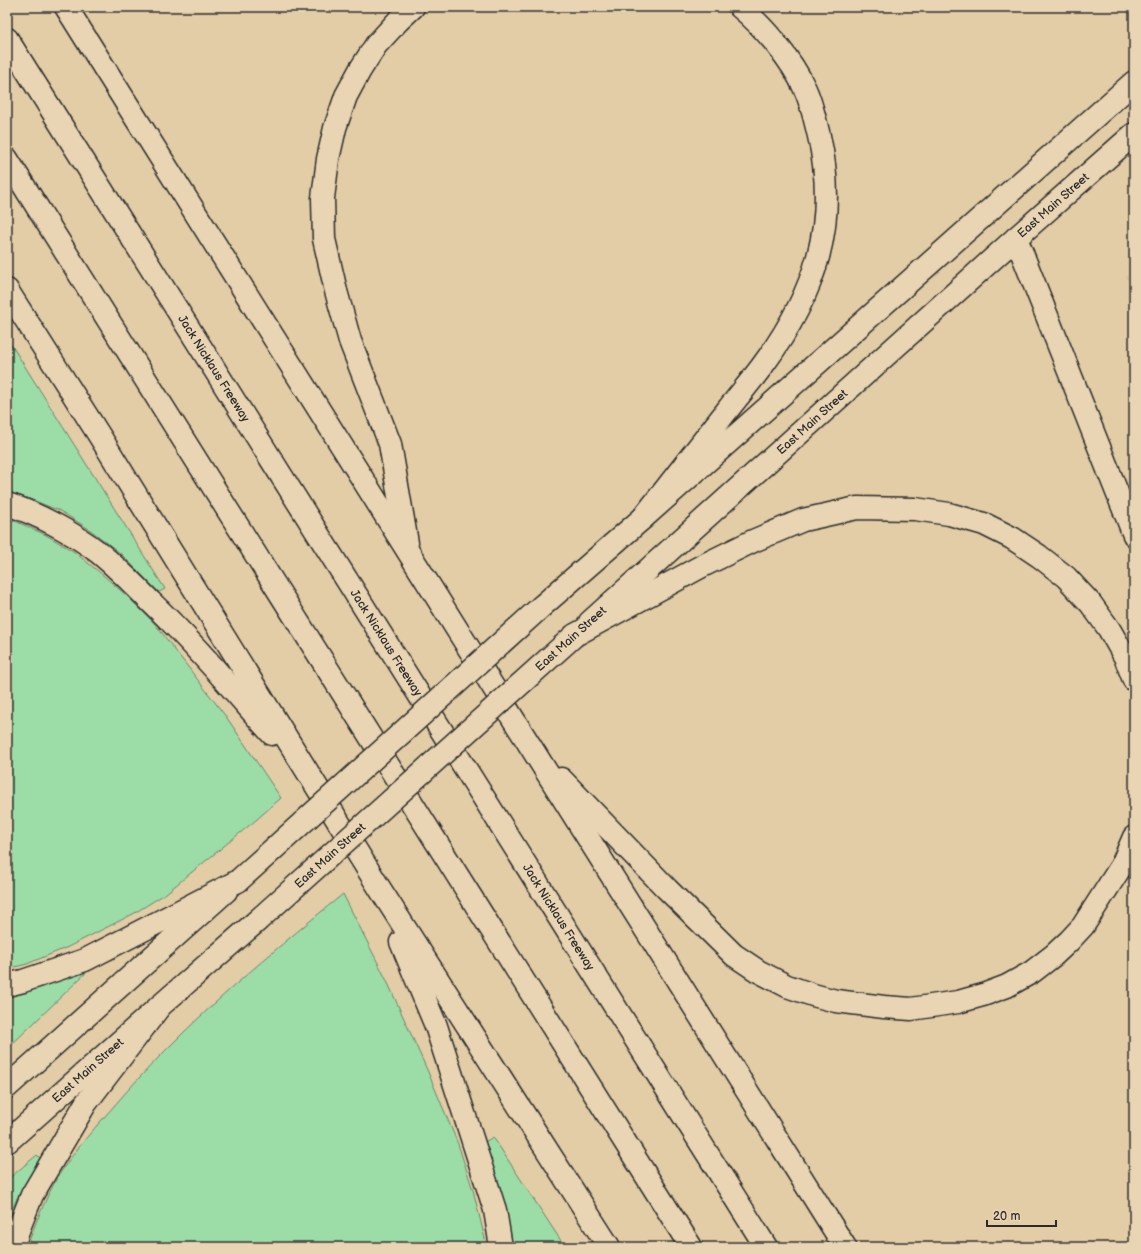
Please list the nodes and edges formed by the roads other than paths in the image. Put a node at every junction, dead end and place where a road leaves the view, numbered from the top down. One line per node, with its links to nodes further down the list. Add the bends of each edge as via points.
1 (66, 7): 13 (main road)
2 (413, 7): 13 (main road, via 376,45 346,96 330,153 323,198 324,239 336,291 350,342 390,444)
3 (740, 7): 11 (main road, via 769,36 794,68 806,90 822,147 826,201 824,231 815,269 802,303 784,334 763,366)
4 (7, 39): 29 (main road, Jack Nicklaus Freeway)
5 (1134, 82): 11 (main road)
6 (1134, 134): 8 (main road, East Main Street)
7 (7, 159): 28 (main road)
8 (1016, 238): 12 (main road); 14 (main road, East Main Street)
9 (7, 290): 17 (main road)
10 (7, 504): 17 (main road, via 44,519 67,532 98,552 124,575 176,625)
11 (644, 518): 19 (main road, bridge, via 542,606)
12 (1134, 535)
13 (409, 554): 16 (main road)
14 (575, 635): 15 (main road, via 708,563 803,520 857,508 915,509 949,514 984,524 1012,538 1066,577 1109,628); 22 (main road, East Main Street, bridge)
15 (1134, 680)
16 (528, 743): 18 (main road, via 667,889 734,955 787,986 813,995 862,1005 911,1009 958,1002 1007,986 1032,972 1054,955 1083,926 1122,865); 30 (main road)
17 (314, 781): 20 (main road)
18 (1134, 836)
19 (238, 881): 21 (main road, via 85,960); 23 (main road)
20 (380, 889): 26 (main road, via 436,1026 495,1210); 27 (main road)
21 (7, 985)
22 (160, 1006): 24 (main road, East Main Street); 25 (main road, via 86,1103 32,1195)
23 (7, 1087)
24 (7, 1142)
25 (13, 1247)
26 (501, 1247)
27 (608, 1247)
28 (691, 1247)
29 (766, 1247)
30 (845, 1247)

